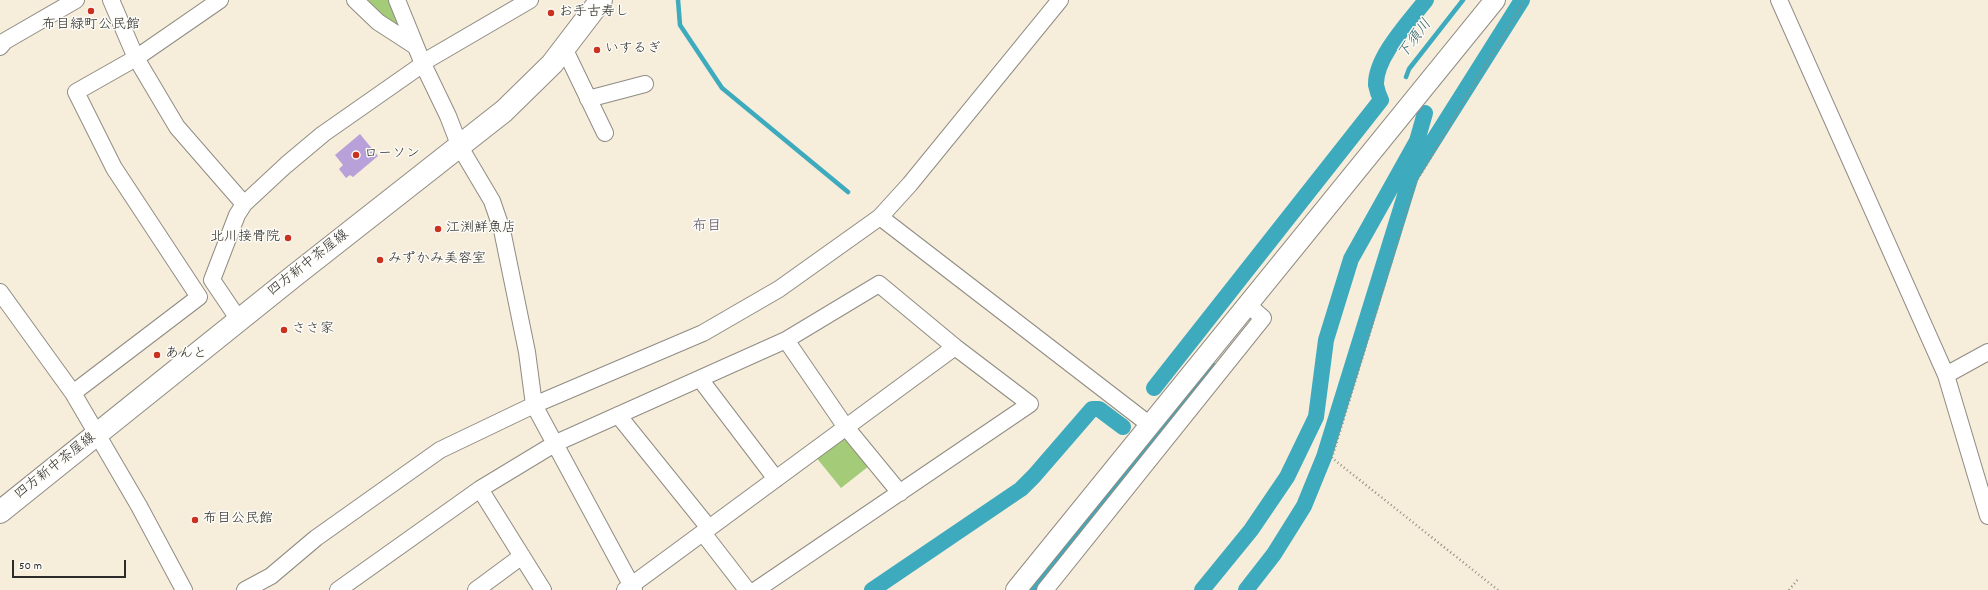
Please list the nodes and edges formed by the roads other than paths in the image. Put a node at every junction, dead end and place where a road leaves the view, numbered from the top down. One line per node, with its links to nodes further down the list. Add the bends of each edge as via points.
1 (76, 0): 12 (street, via 5,41)
2 (111, 0): 14 (street)
3 (220, 0): 14 (street)
4 (355, 0): 11 (street, via 378,22)
5 (397, 0): 11 (street)
6 (530, 0): 15 (street)
7 (601, 0): 13 (main road, 四方新中茶屋線)
8 (1060, 0): 21 (street, via 910,184)
9 (1495, 0): 25 (street)
10 (1778, 0): 30 (street)
11 (415, 46): 15 (street)
12 (0, 47)
13 (564, 48): 17 (street); 19 (main road, 四方新中茶屋線, via 552,64 504,111)
14 (136, 58): 20 (street, via 177,127); 24 (street, via 76,92 114,168)
15 (422, 64): 19 (street); 20 (street, via 323,134 286,164)
16 (645, 84): 17 (street)
17 (588, 99): 18 (street)
18 (605, 134)
19 (460, 147): 26 (main road, 四方新中茶屋線); 33 (street, via 492,201 502,230 527,352)
20 (244, 204): 22 (street, via 237,215)
21 (880, 217): 33 (street, via 779,289 703,333); 35 (street)
22 (212, 280): 24 (street); 26 (street)
23 (0, 292): 32 (street)
24 (199, 297): 32 (street)
25 (1247, 304): 35 (street); 55 (street, via 1264,318)
26 (239, 320): 37 (main road, 四方新中茶屋線)
27 (786, 340): 28 (street, via 879,284); 31 (street); 36 (street)
28 (955, 346): 36 (street); 41 (street, via 1030,404)
29 (1988, 352): 30 (street)
30 (1946, 375): 43 (street)
31 (700, 379): 34 (street); 39 (street)
32 (73, 393): 37 (street)
33 (534, 405): 38 (street); 48 (street, via 440,450 316,538 271,576)
34 (618, 415): 38 (street); 44 (street)
35 (1150, 425): 54 (street)
36 (845, 426): 39 (street); 41 (street)
37 (97, 435): 42 (main road, 四方新中茶屋線); 47 (street)
38 (556, 443): 40 (street); 46 (street)
39 (776, 479): 44 (street)
40 (480, 488): 45 (street); 49 (street)
41 (900, 493): 53 (street)
42 (0, 512)
43 (1988, 516)
44 (706, 531): 46 (street); 52 (street)
45 (522, 556): 50 (street); 51 (street)
46 (630, 589)
47 (184, 590)
48 (245, 590)
49 (338, 590)
50 (476, 590)
51 (543, 590)
52 (747, 590)
53 (756, 590)
54 (1016, 590)
55 (1045, 590)

